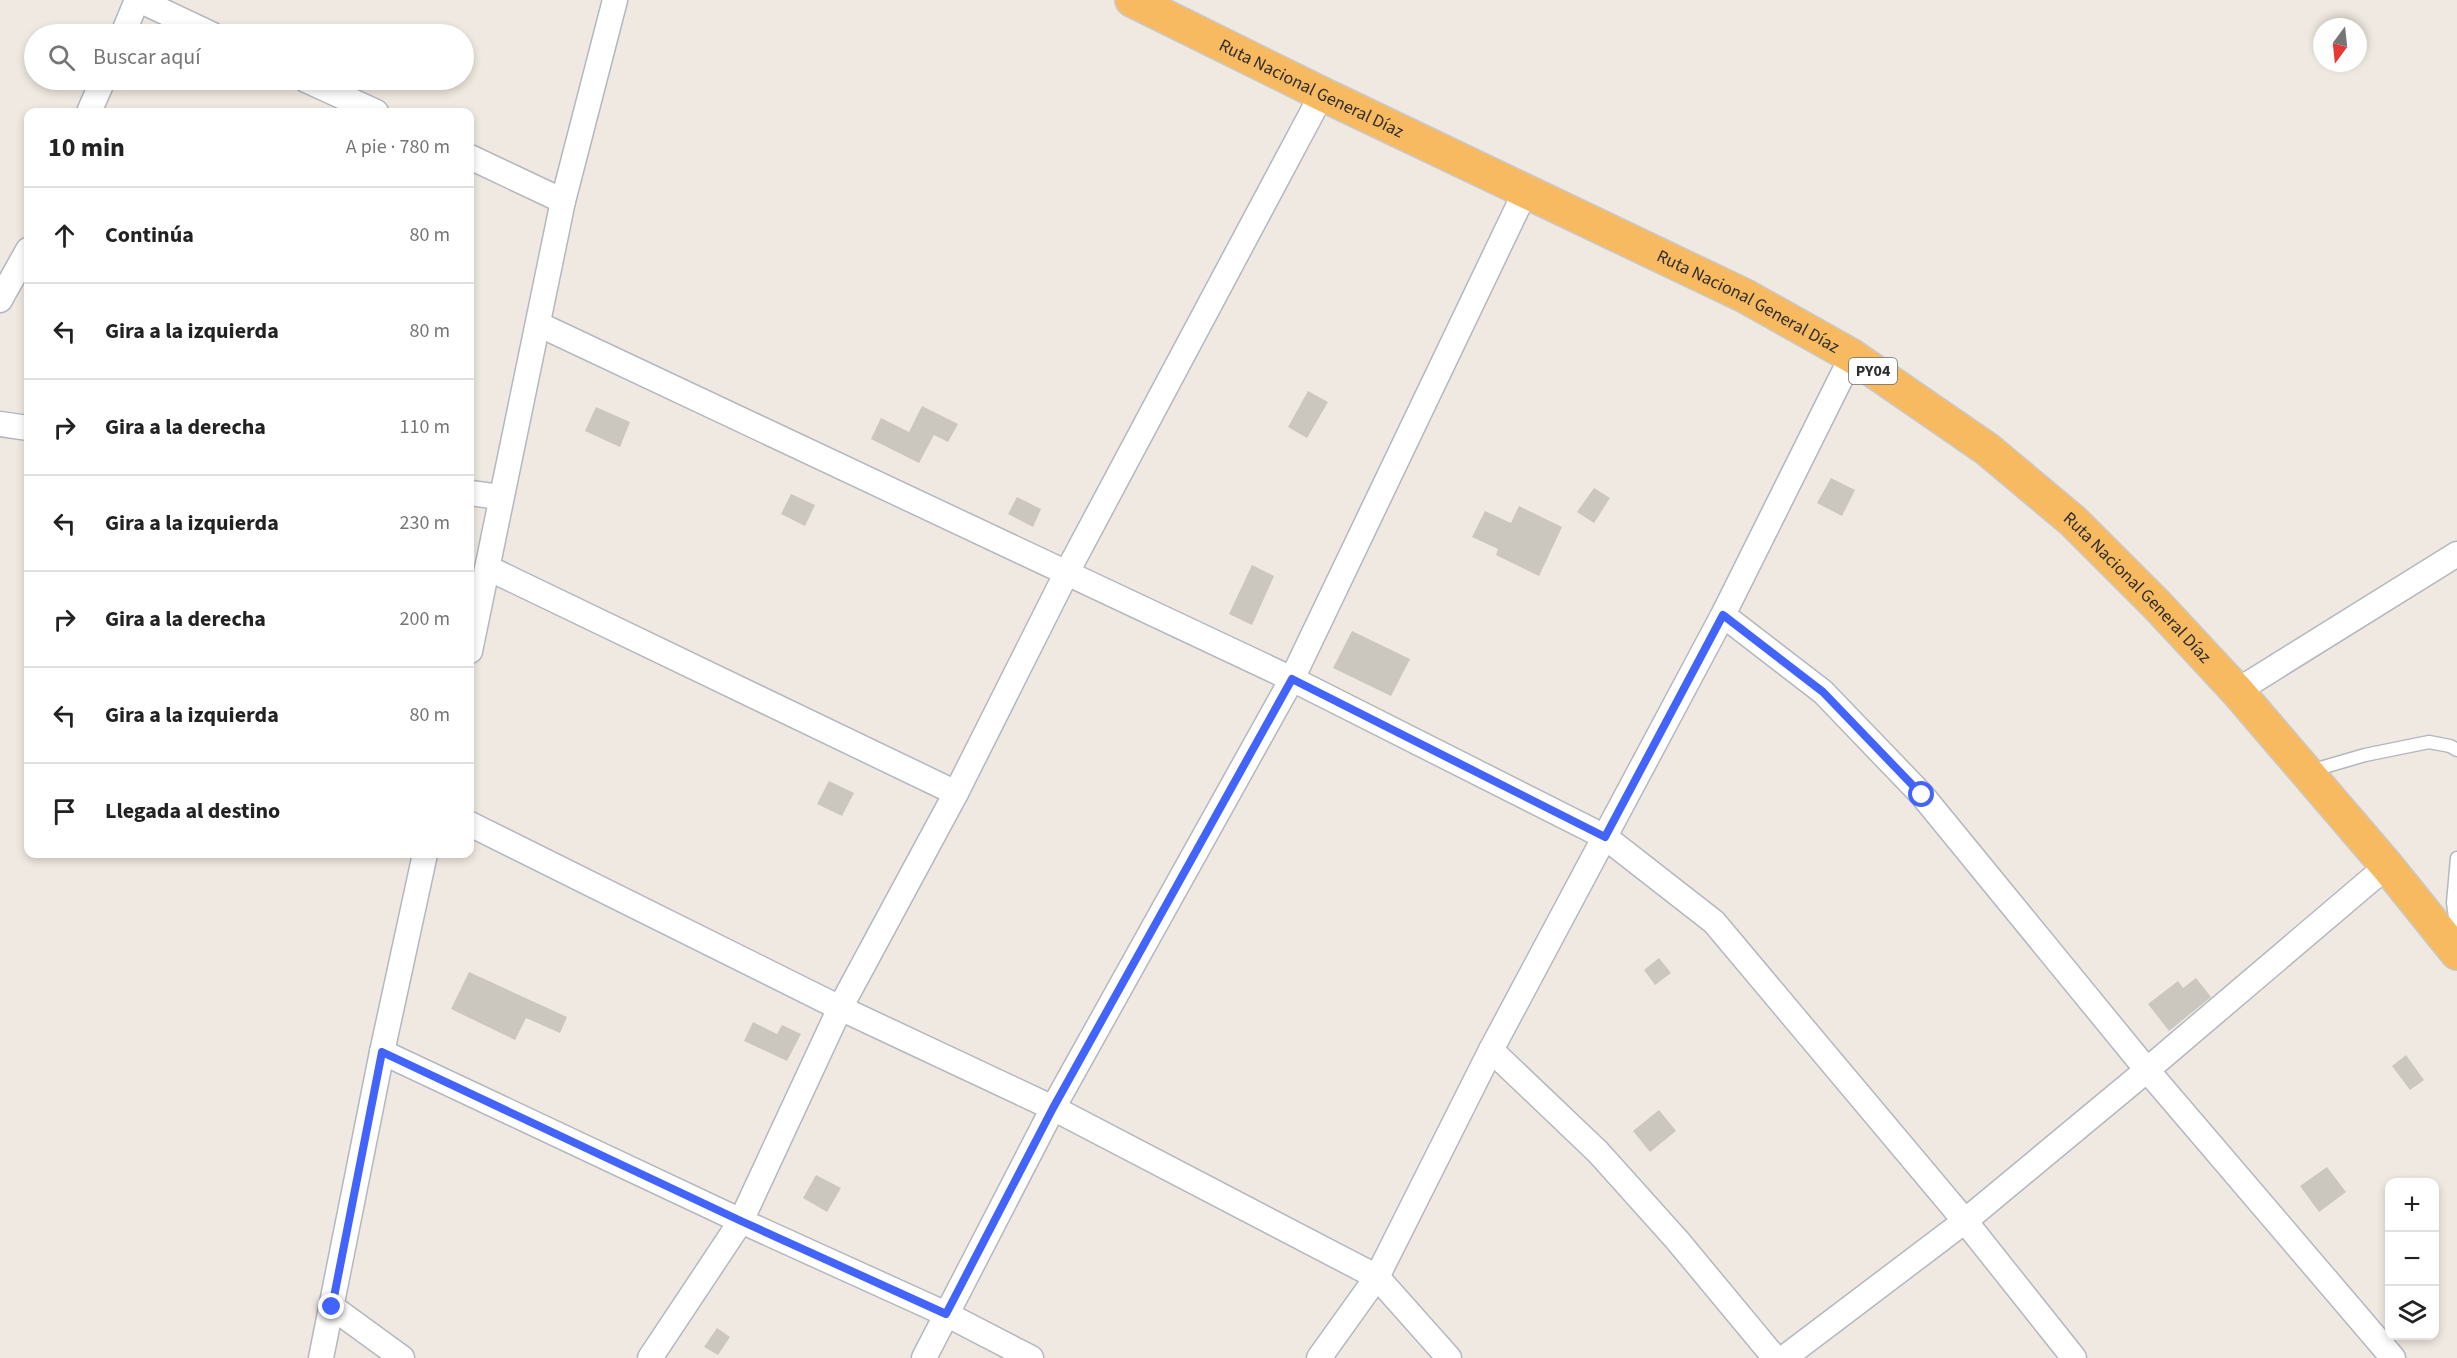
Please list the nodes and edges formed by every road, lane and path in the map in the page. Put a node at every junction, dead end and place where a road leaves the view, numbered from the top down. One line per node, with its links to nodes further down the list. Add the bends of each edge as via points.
1 (138, 0): 4 (street); 5 (street)
2 (615, 0): 13 (street)
3 (1132, 0): 8 (highway, Ruta Nacional General Díaz / PY04)
4 (127, 24)
5 (190, 24)
6 (99, 90): 9 (street)
7 (328, 90): 10 (street)
8 (1323, 94): 12 (highway, Ruta Nacional General Díaz / PY04); 24 (street)
9 (91, 108)
10 (367, 108)
11 (474, 159): 13 (street)
12 (1526, 190): 17 (highway, Ruta Nacional General Díaz / PY04, via 1745,296); 27 (street)
13 (563, 201): 16 (street)
14 (24, 257): 15 (street)
15 (0, 300)
16 (538, 324): 21 (street); 24 (street)
17 (1852, 356): 25 (street); 28 (highway, Ruta Nacional General Díaz / PY04, via 1987,449 2073,521)
18 (0, 424): 19 (street)
19 (24, 427)
20 (474, 494): 21 (street)
21 (500, 497): 23 (street)
22 (2457, 554): 28 (street)
23 (488, 568): 26 (street); 31 (street)
24 (1066, 574): 27 (street); 31 (street)
25 (1723, 615): 33 (street); 42 (street, via 1823,692 1922,795)
26 (474, 633)
27 (1292, 679): 33 (street); 43 (street)
28 (2237, 691): 30 (highway, Ruta Nacional General Díaz / PY04)
29 (2457, 750): 30 (lane, via 2429,742)
30 (2307, 772): 36 (highway, Ruta Nacional General Díaz / PY04)
31 (956, 793): 39 (street)
32 (474, 826): 39 (street)
33 (1605, 837): 40 (street); 45 (street, via 1714,922)
34 (424, 858): 41 (street)
35 (2457, 858): 37 (lane, via 2453,903)
36 (2386, 866): 38 (highway, Ruta Nacional General Díaz / PY04); 42 (street)
37 (2457, 931)
38 (2457, 953)
39 (840, 1008): 43 (street); 44 (street)
40 (1491, 1050): 46 (street); 56 (street, via 1598,1152)
41 (382, 1052): 44 (street); 47 (street)
42 (2148, 1070): 45 (street); 59 (street)
43 (1053, 1108): 46 (street); 48 (street)
44 (741, 1221): 48 (street); 51 (street)
45 (1965, 1221): 57 (street); 58 (street)
46 (1377, 1277): 54 (street); 55 (street)
47 (332, 1307): 49 (street); 50 (street)
48 (946, 1314): 52 (street); 53 (street)
49 (321, 1358)
50 (402, 1358)
51 (650, 1358)
52 (924, 1358)
53 (1031, 1358)
54 (1319, 1358)
55 (1449, 1358)
56 (1775, 1358)
57 (1784, 1358)
58 (2074, 1358)
59 (2393, 1358)

